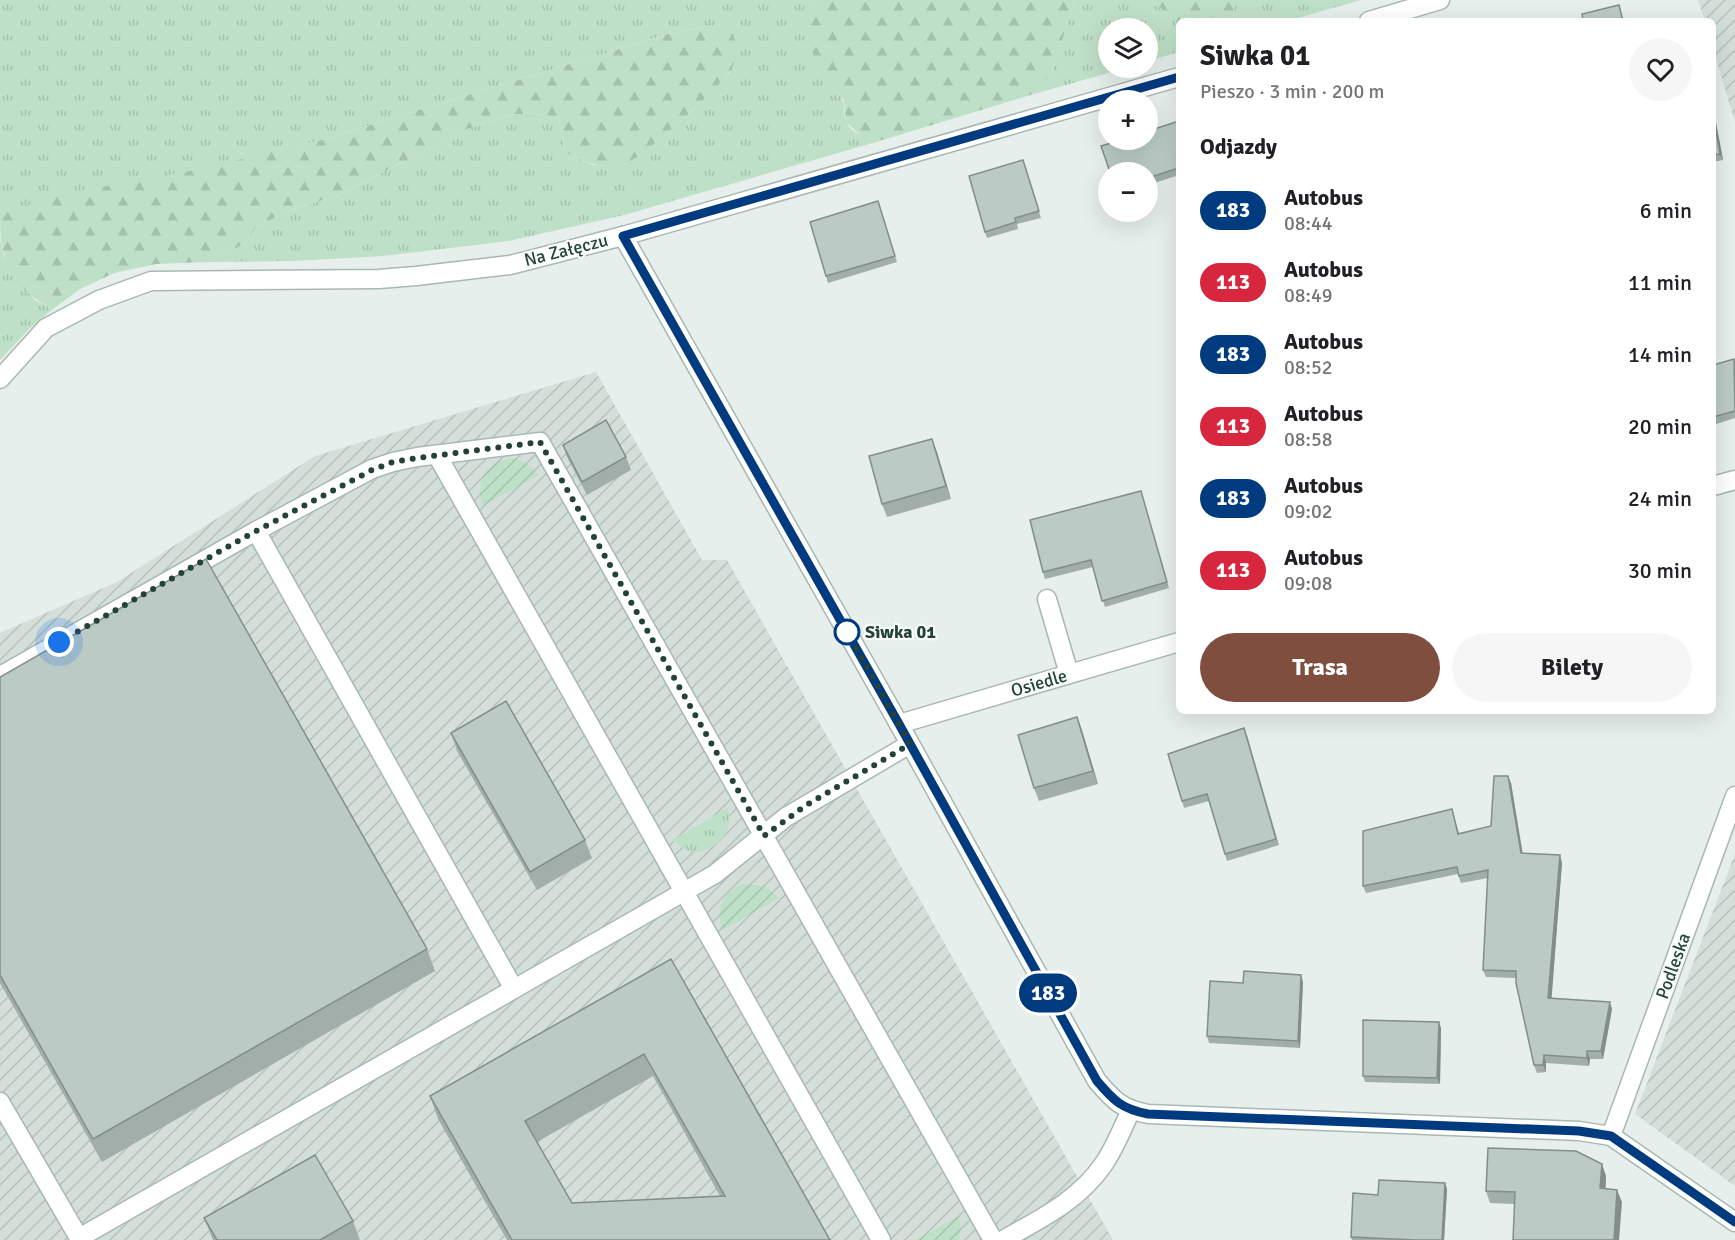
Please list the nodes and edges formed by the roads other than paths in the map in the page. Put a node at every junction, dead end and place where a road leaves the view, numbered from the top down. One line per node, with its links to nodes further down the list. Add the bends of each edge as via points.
1 (1440, 0): 2 (street)
2 (1379, 18)
3 (1176, 78): 4 (street, Na Załęczu)
4 (623, 236): 5 (street, Na Załęczu, via 510,265 416,276 151,281 99,300 46,328); 14 (street)
5 (0, 379)
6 (437, 455): 9 (street, via 393,462 372,470); 17 (street, via 540,442); 18 (street)
7 (1735, 480): 8 (street)
8 (1716, 485)
9 (256, 531): 13 (street); 19 (street)
10 (1047, 599): 12 (street)
11 (1176, 643): 12 (street, Osiedle)
12 (1069, 674): 14 (street, Osiedle)
13 (0, 676)
14 (899, 724): 15 (street)
15 (910, 744): 17 (street, via 805,806); 21 (street, via 1097,1081 1119,1105)
16 (1735, 796): 22 (street, Podleska)
17 (764, 836): 18 (street); 26 (street)
18 (685, 892): 19 (street); 25 (street)
19 (514, 988): 24 (street)
20 (0, 1102): 24 (street)
21 (1131, 1110): 22 (street, via 1148,1114 1579,1131); 27 (street, via 1104,1164 1083,1189 1057,1210)
22 (1611, 1136): 23 (street)
23 (1735, 1222)
24 (77, 1239)
25 (881, 1240)
26 (993, 1240)
27 (1003, 1240)

